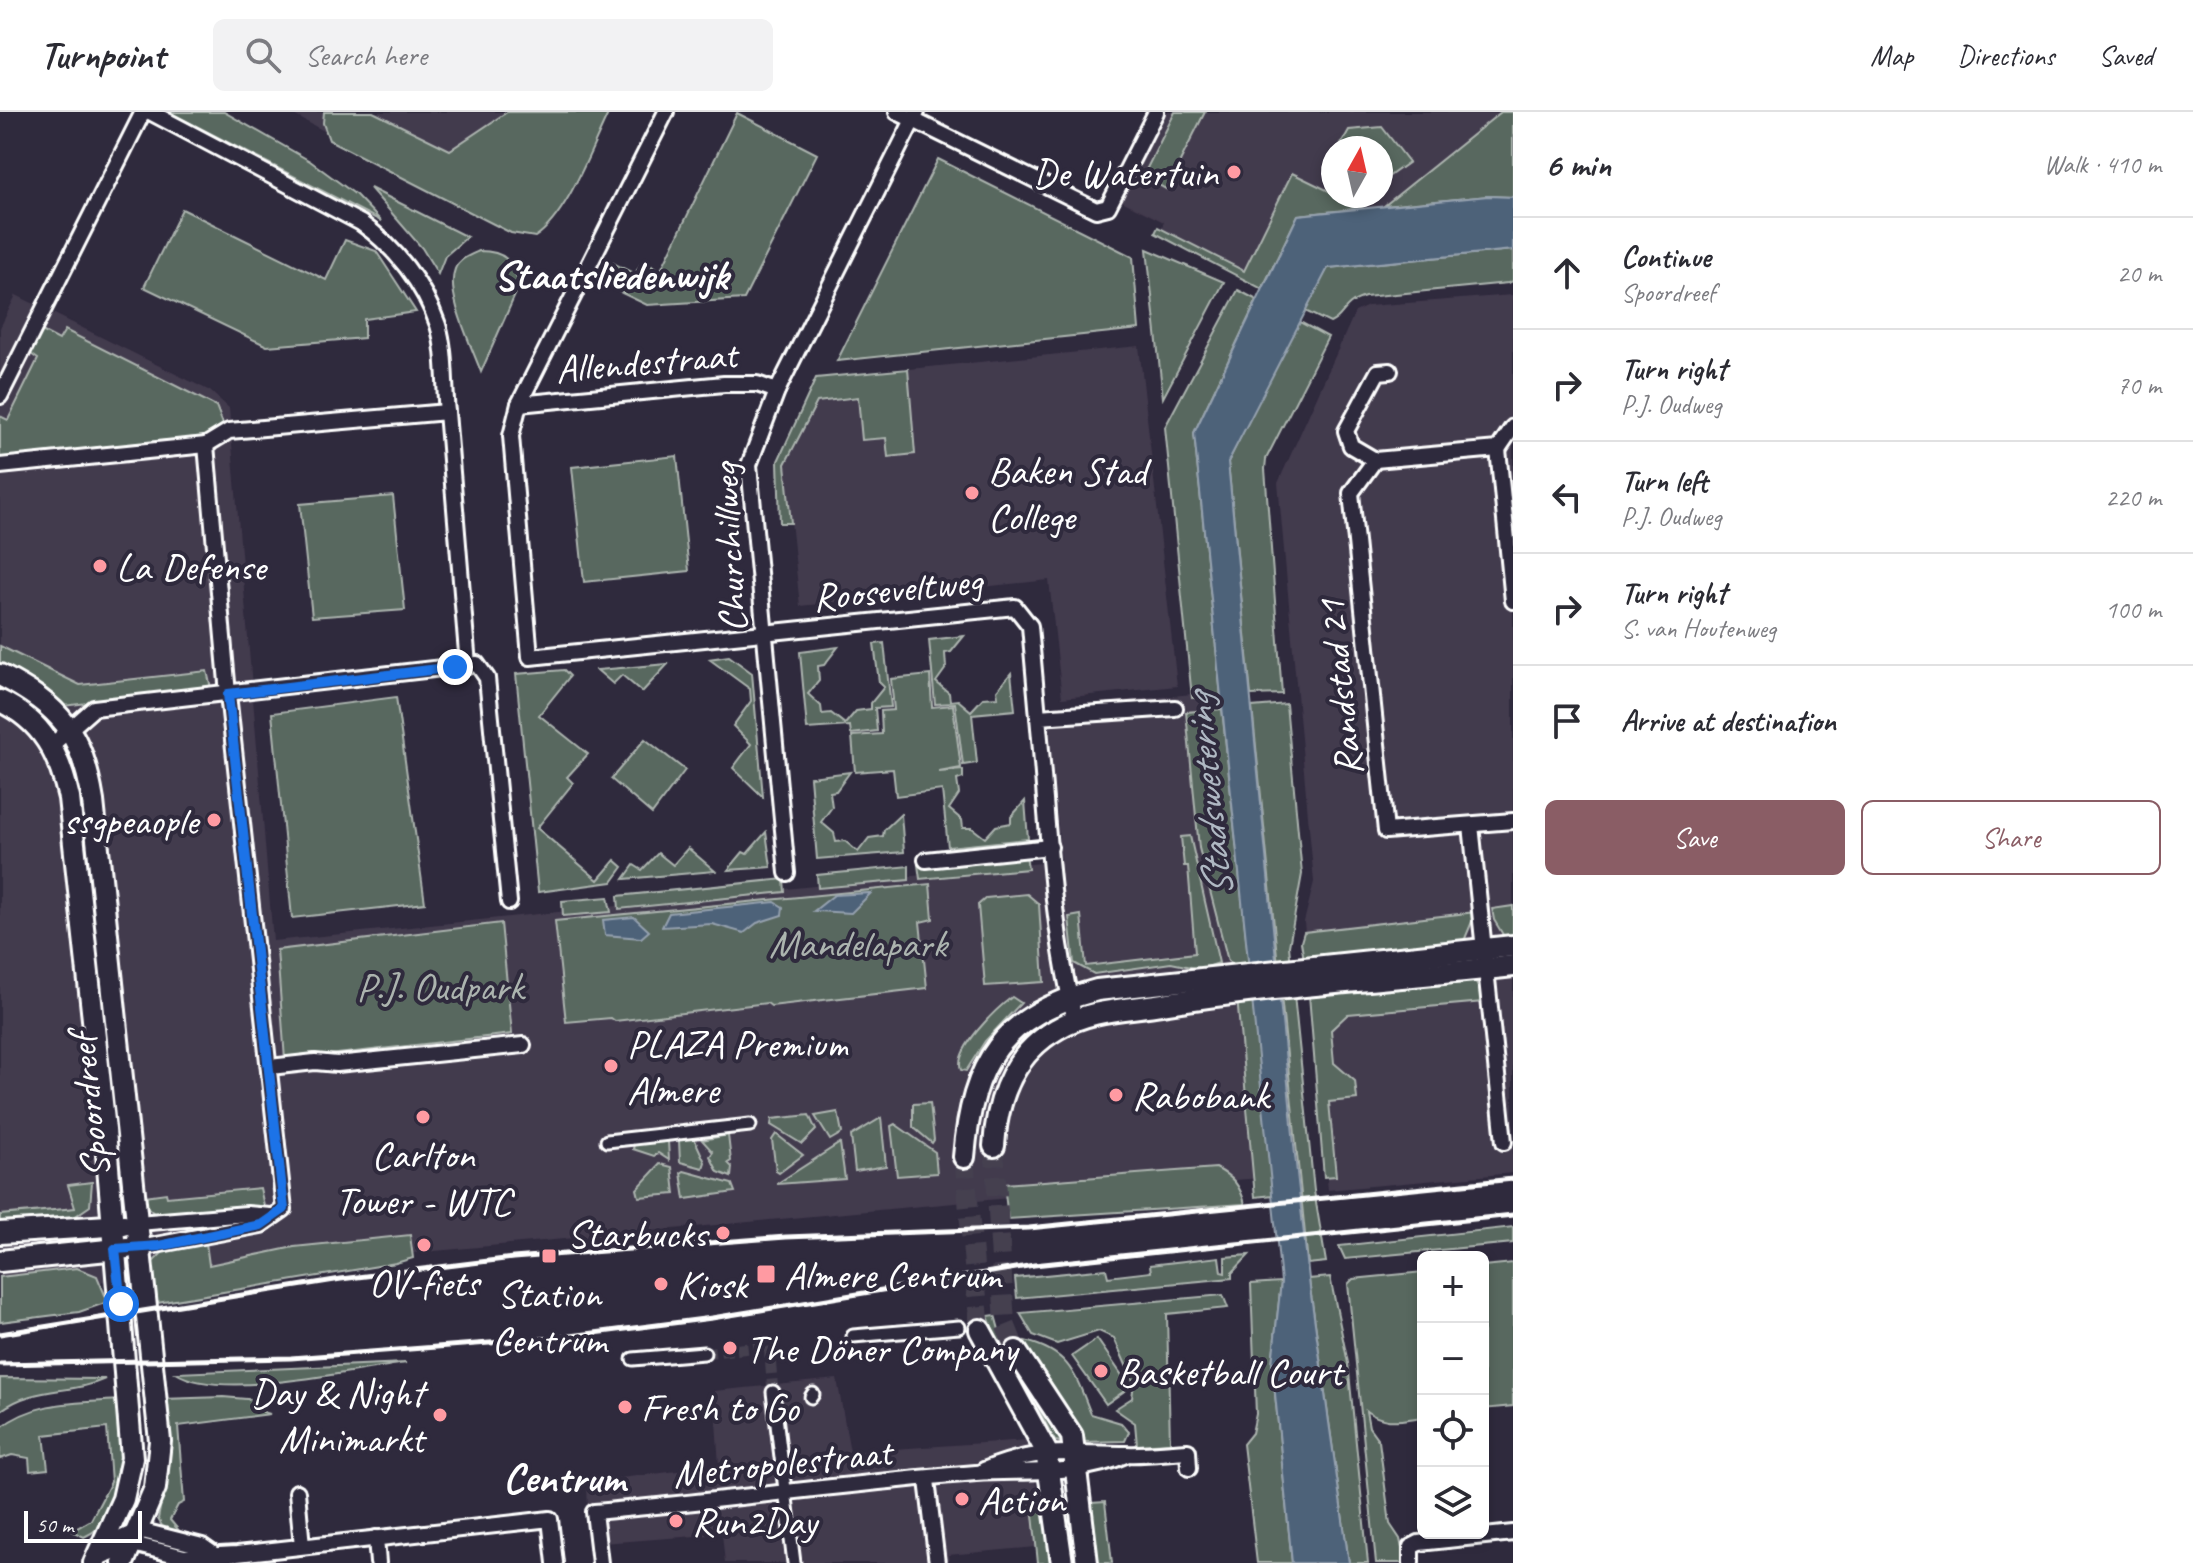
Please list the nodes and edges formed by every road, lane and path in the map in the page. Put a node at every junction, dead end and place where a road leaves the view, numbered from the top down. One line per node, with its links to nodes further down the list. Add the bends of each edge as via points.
1 (143, 112): 9 (street)
2 (150, 112): 11 (street, via 385,240 422,290 439,327)
3 (666, 112): 10 (street)
4 (897, 112): 6 (street)
5 (1156, 112): 6 (street, via 1108,207 1096,210)
6 (915, 116): 8 (street, Churchillweg)
7 (1390, 371): 15 (street, via 1378,372 1346,431 1351,446)
8 (777, 391): 10 (street, Allendestraat, via 757,384 724,384); 18 (street, Churchillweg, via 749,465)
9 (0, 396)
10 (519, 404): 18 (street, via 511,436 530,657)
11 (447, 412): 13 (street, via 229,431); 19 (street)
12 (1513, 427): 14 (street)
13 (206, 445): 16 (street); 21 (street)
14 (1498, 449): 15 (street); 17 (street)
15 (1375, 460): 28 (street, Randstad 21, via 1351,493 1386,831)
16 (0, 466)
17 (1513, 601)
18 (765, 633): 24 (street, Rooseveltweg, via 1015,607 1030,626); 31 (street, Churchillweg)
19 (468, 665): 21 (street); 32 (street, via 477,664 487,678)
20 (0, 675): 25 (main road, Spoordreef, via 41,698)
21 (228, 694): 25 (street, via 94,708); 40 (street)
22 (0, 701): 26 (main road, Spoordreef, via 34,722)
23 (1175, 708): 24 (street)
24 (1038, 717): 29 (street, Rooseveltweg)
25 (70, 729): 26 (street); 47 (main road, Spoordreef, via 87,766)
26 (52, 745): 48 (main road, Spoordreef, via 69,798)
27 (1513, 821): 28 (street, Randstad 21)
28 (1471, 825): 34 (street)
29 (1050, 847): 30 (street); 37 (street, Rooseveltweg, via 1054,913)
30 (926, 860)
31 (787, 873)
32 (509, 902)
33 (1513, 946): 34 (main road)
34 (1485, 959): 35 (main road); 36 (main road); 43 (street)
35 (1513, 966)
36 (1208, 988): 37 (main road, via 1097,990); 38 (main road)
37 (1070, 997): 38 (street, Rooseveltweg); 45 (main road, via 1025,1020 987,1063 973,1094)
38 (1075, 1020): 44 (main road, via 1027,1053 1010,1077 997,1109)
39 (523, 1045): 40 (street, via 327,1065 318,1071)
40 (271, 1072): 46 (street, via 284,1209)
41 (750, 1125): 42 (street)
42 (607, 1141)
43 (1504, 1142)
44 (994, 1146)
45 (964, 1157)
46 (270, 1216): 47 (street); 50 (street, via 261,1225)
47 (138, 1223): 48 (main road); 50 (main road, Spoordreef)
48 (113, 1226): 49 (main road); 51 (main road, Spoordreef)
49 (0, 1233)
50 (140, 1248): 51 (main road); 66 (main road, Spoordreef, via 160,1441 155,1488)
51 (115, 1249): 52 (main road); 69 (main road, Spoordreef, via 132,1458 123,1499)
52 (0, 1261)
53 (970, 1329): 54 (street); 59 (main road)
54 (853, 1336)
55 (1016, 1351): 60 (main road, via 1066,1424)
56 (704, 1353): 57 (street)
57 (633, 1359)
58 (773, 1392): 64 (street)
59 (1048, 1460): 60 (street, Metropolestraat); 62 (street, Metropolestraat, via 1013,1458 976,1473); 76 (main road)
60 (1077, 1460): 61 (street, Metropolestraat, via 1105,1465 1126,1455 1188,1451); 77 (main road)
61 (1189, 1468)
62 (927, 1480): 64 (street, Metropolestraat); 75 (street)
63 (297, 1492): 68 (street)
64 (787, 1494): 73 (street, Metropolestraat, via 594,1512); 74 (street)
65 (1513, 1533): 78 (street, via 1419,1543 1411,1547)
66 (136, 1537): 68 (street, via 184,1557 200,1558); 69 (street); 70 (main road, Spoordreef)
67 (376, 1538): 68 (street); 71 (street); 72 (street, via 550,1519)
68 (302, 1546)
69 (97, 1556)
70 (123, 1563)
71 (378, 1563)
72 (555, 1563)
73 (600, 1563)
74 (794, 1563)
75 (937, 1563)
76 (1062, 1563)
77 (1087, 1563)
78 (1411, 1563)

